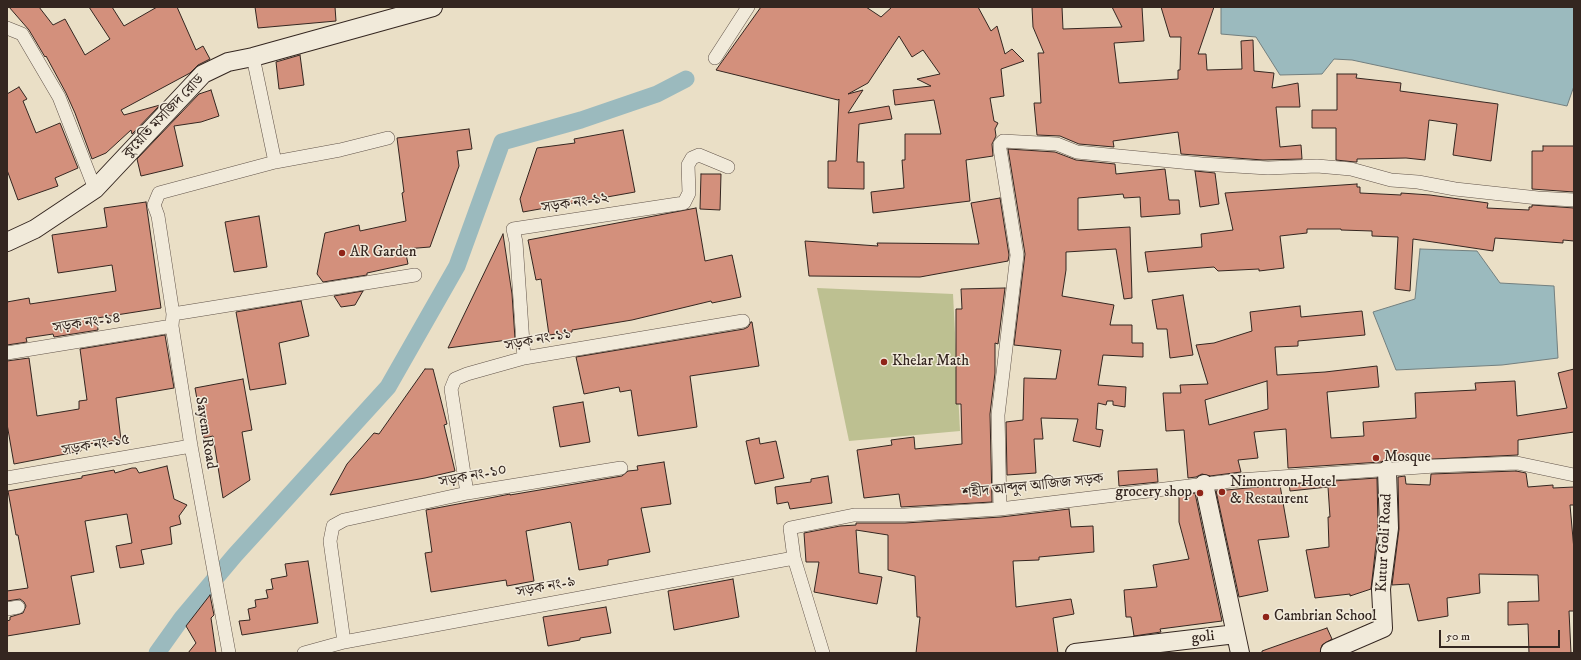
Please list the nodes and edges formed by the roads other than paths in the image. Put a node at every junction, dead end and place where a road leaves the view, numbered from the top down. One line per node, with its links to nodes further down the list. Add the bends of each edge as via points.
1 (748, 7): 5 (street)
2 (425, 8): 4 (street, কুয়েতি মসজিদ রোড)
3 (7, 28): 9 (street, via 22,34 60,97)
4 (253, 57): 7 (street); 9 (street, কুয়েতি মসজিদ রোড, via 228,62 203,74)
5 (715, 58)
6 (388, 138): 7 (street)
7 (275, 162): 13 (street, Sayem Road, via 159,193 154,205 158,216)
8 (728, 167): 16 (street, সড়ক নং-১২, via 699,155 692,158 688,165 689,193 684,203 513,229)
9 (95, 189): 11 (street, কুয়েতি মসজিদ রোড, via 35,228)
10 (1574, 200): 24 (street, via 1455,189 1391,180 1351,169 1202,164 1077,152 1057,144 1003,141 1000,149 1017,255 998,415)
11 (7, 242)
12 (415, 275): 13 (street, সড়ক নং-১৪)
13 (172, 320): 15 (street, সড়ক নং-১৪); 17 (street, Sayem Road)
14 (743, 321): 16 (street, সড়ক নং-১১)
15 (7, 353)
16 (524, 358): 23 (street, সড়ক নং-১১, via 467,374 455,380 451,390)
17 (191, 446): 21 (street, সড়ক নং-১৫); 28 (street, Sayem Road)
18 (621, 468): 23 (street, সড়ক নং-১০)
19 (1387, 470): 20 (street, শহীদ আব্দুল আজিজ সড়ক, via 1517,463); 22 (street, শহীদ আব্দুল আজিজ সড়ক); 33 (street, Kutur Goli Road, via 1389,528 1381,589 1383,628)
20 (1574, 475)
21 (7, 478)
22 (1204, 484): 24 (street, শহীদ আব্দুল আজিজ সড়ক); 26 (street)
23 (467, 493): 27 (street, সড়ক নং-১০, via 344,520 332,526 330,541)
24 (1000, 509): 25 (street, শহীদ আব্দুল আজিজ সড়ক, via 854,515 790,528)
25 (794, 558): 27 (street, সড়ক নং-৯); 30 (street)
26 (1236, 634): 31 (street, goli); 32 (street)
27 (344, 642): 29 (street, সড়ক নং-৯)
28 (229, 653)
29 (304, 653)
30 (823, 653)
31 (1075, 653)
32 (1240, 653)
33 (1330, 653)

